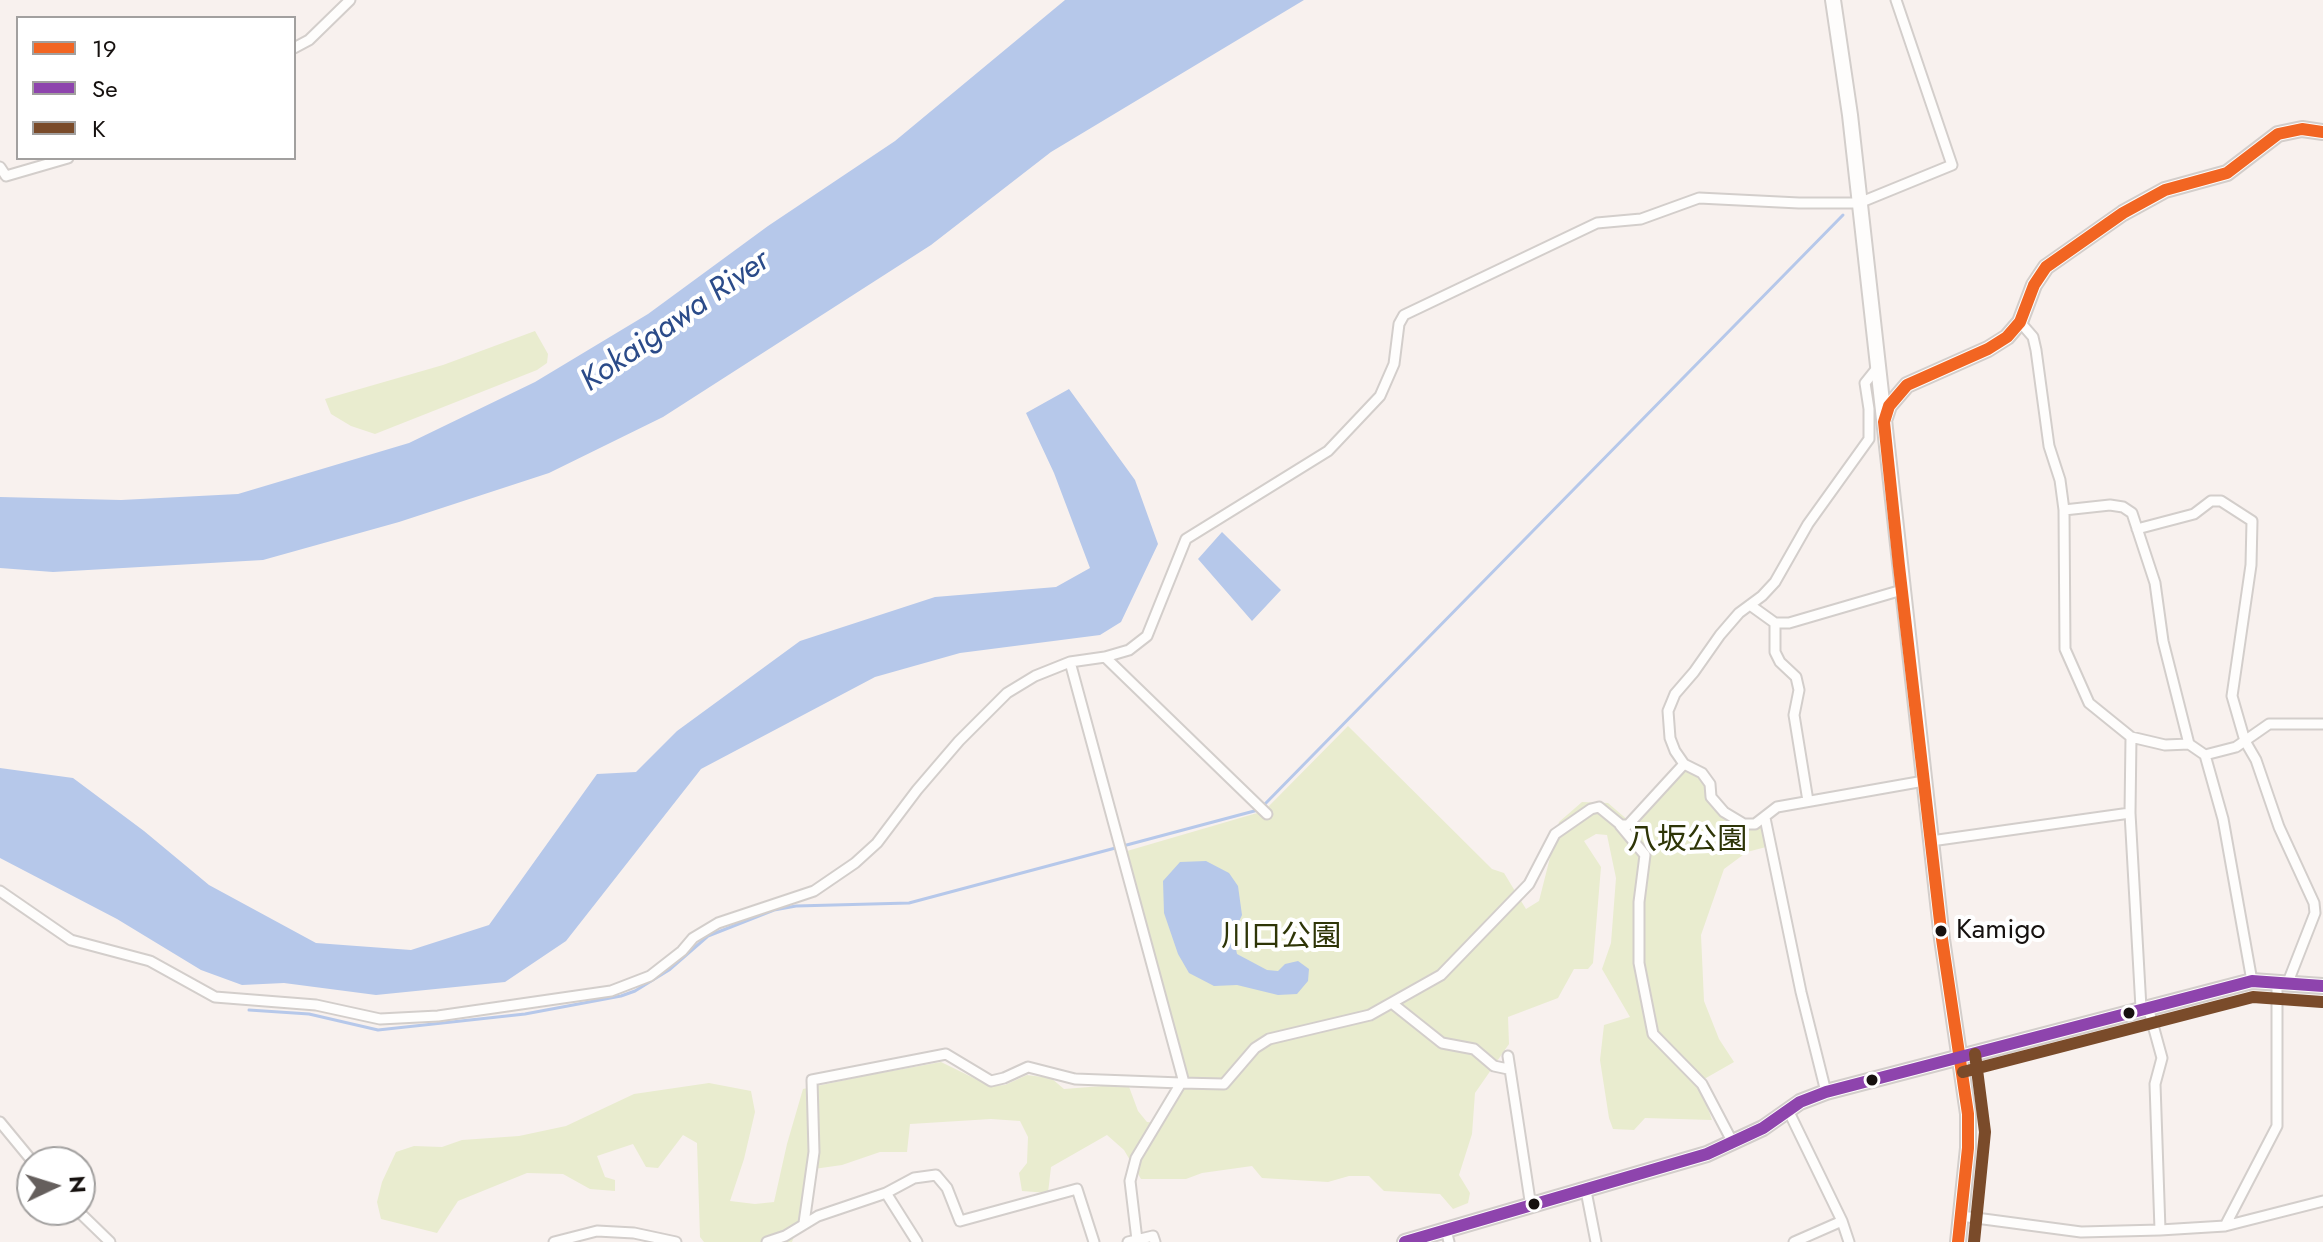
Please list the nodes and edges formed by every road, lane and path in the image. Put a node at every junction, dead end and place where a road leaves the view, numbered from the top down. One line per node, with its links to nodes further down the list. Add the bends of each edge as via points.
1 (350, 0): 4 (street)
2 (1833, 0): 8 (street)
3 (1896, 0): 8 (street, via 1952,165)
4 (296, 47)
5 (2323, 132): 9 (street, via 2278,134 2227,173 2165,190 2123,213 2046,267)
6 (61, 160): 7 (street, via 6,176)
7 (0, 167)
8 (1859, 203): 10 (street); 17 (street, via 1699,198 1641,219 1597,223 1404,315 1394,364 1380,396 1328,451 1186,539 1147,636 1129,650)
9 (2020, 322): 11 (street, via 1988,349 1907,385 1889,406); 12 (street, via 2033,337)
10 (1877, 368): 11 (street); 15 (street, via 1865,383 1869,439 1808,524 1775,582)
11 (1884, 422): 14 (street)
12 (2064, 510): 13 (street, via 2123,507 2132,513); 20 (street, via 2065,649 2089,703)
13 (2137, 529): 21 (street, via 2194,514 2211,501 2221,501 2252,521 2251,565 2232,696); 22 (street, via 2155,583 2163,641)
14 (1902, 590): 16 (street, via 1807,620); 25 (street)
15 (1750, 605): 16 (street); 24 (street, via 1675,694 1668,711 1670,738)
16 (1775, 623): 26 (street, via 1775,652 1796,677 1799,690 1794,715)
17 (1105, 657): 18 (street); 28 (street)
18 (1070, 662): 32 (street, via 1007,693 925,780 877,843 845,870 814,891 718,923 650,976 611,991 438,1016 380,1019 316,1005 215,997 150,961 71,940); 41 (street)
19 (2323, 724): 21 (street, via 2269,724)
20 (2131, 737): 22 (street); 27 (street)
21 (2245, 741): 23 (street); 34 (street, via 2314,903 2315,913)
22 (2189, 744): 23 (street)
23 (2205, 755): 33 (street, via 2223,819)
24 (1684, 764): 29 (street, via 1702,773 1711,797 1734,819 1755,824); 30 (street, via 1628,825)
25 (1924, 781): 26 (street); 31 (street)
26 (1808, 801): 29 (street, via 1777,807)
27 (2130, 813): 31 (street); 37 (street)
28 (1267, 814)
29 (1765, 818): 42 (street)
30 (1620, 824): 36 (street, via 1599,807 1555,834 1519,896 1441,975); 45 (street, via 1645,855 1639,963 1653,1034 1702,1084)
31 (1931, 841): 39 (street)
32 (0, 891)
33 (2252, 981): 34 (street); 37 (street)
34 (2282, 981): 35 (street); 55 (street, via 2277,1126)
35 (2323, 986)
36 (1393, 1004): 40 (street, via 1442,1043 1474,1049 1494,1066); 41 (street, via 1370,1015 1269,1039 1224,1084)
37 (2144, 1007): 39 (street); 56 (street, via 2162,1058 2155,1084)
38 (1508, 1056): 40 (street)
39 (1959, 1056): 42 (street); 51 (street, via 1969,1132)
40 (1508, 1069): 50 (street)
41 (1181, 1083): 53 (street, via 1075,1079 1028,1067 991,1081 946,1054 812,1080 814,1152); 60 (street, via 1136,1158 1130,1181)
42 (1826, 1092): 43 (street)
43 (1788, 1110): 45 (street); 52 (street)
44 (0, 1122): 46 (street)
45 (1733, 1143): 47 (street)
46 (20, 1146)
47 (1586, 1191): 50 (street); 69 (street)
48 (886, 1193): 53 (street); 65 (street); 66 (street, via 914,1178 936,1175 960,1221 1077,1189)
49 (2323, 1201): 55 (street)
50 (1531, 1207): 57 (street)
51 (1961, 1216): 58 (street); 72 (street)
52 (1842, 1221): 70 (street); 71 (street)
53 (804, 1223): 64 (street)
54 (94, 1226): 61 (street)
55 (2225, 1226): 56 (street)
56 (2160, 1230): 58 (street)
57 (1447, 1236): 68 (street)
58 (2081, 1237)
59 (634, 1238): 62 (street, via 597,1231); 63 (street)
60 (1133, 1241): 67 (street, via 1153,1236)
61 (110, 1242)
62 (554, 1242)
63 (676, 1242)
64 (767, 1242)
65 (917, 1242)
66 (1094, 1242)
67 (1155, 1242)
68 (1405, 1242)
69 (1596, 1242)
70 (1794, 1242)
71 (1849, 1242)
72 (1958, 1242)

